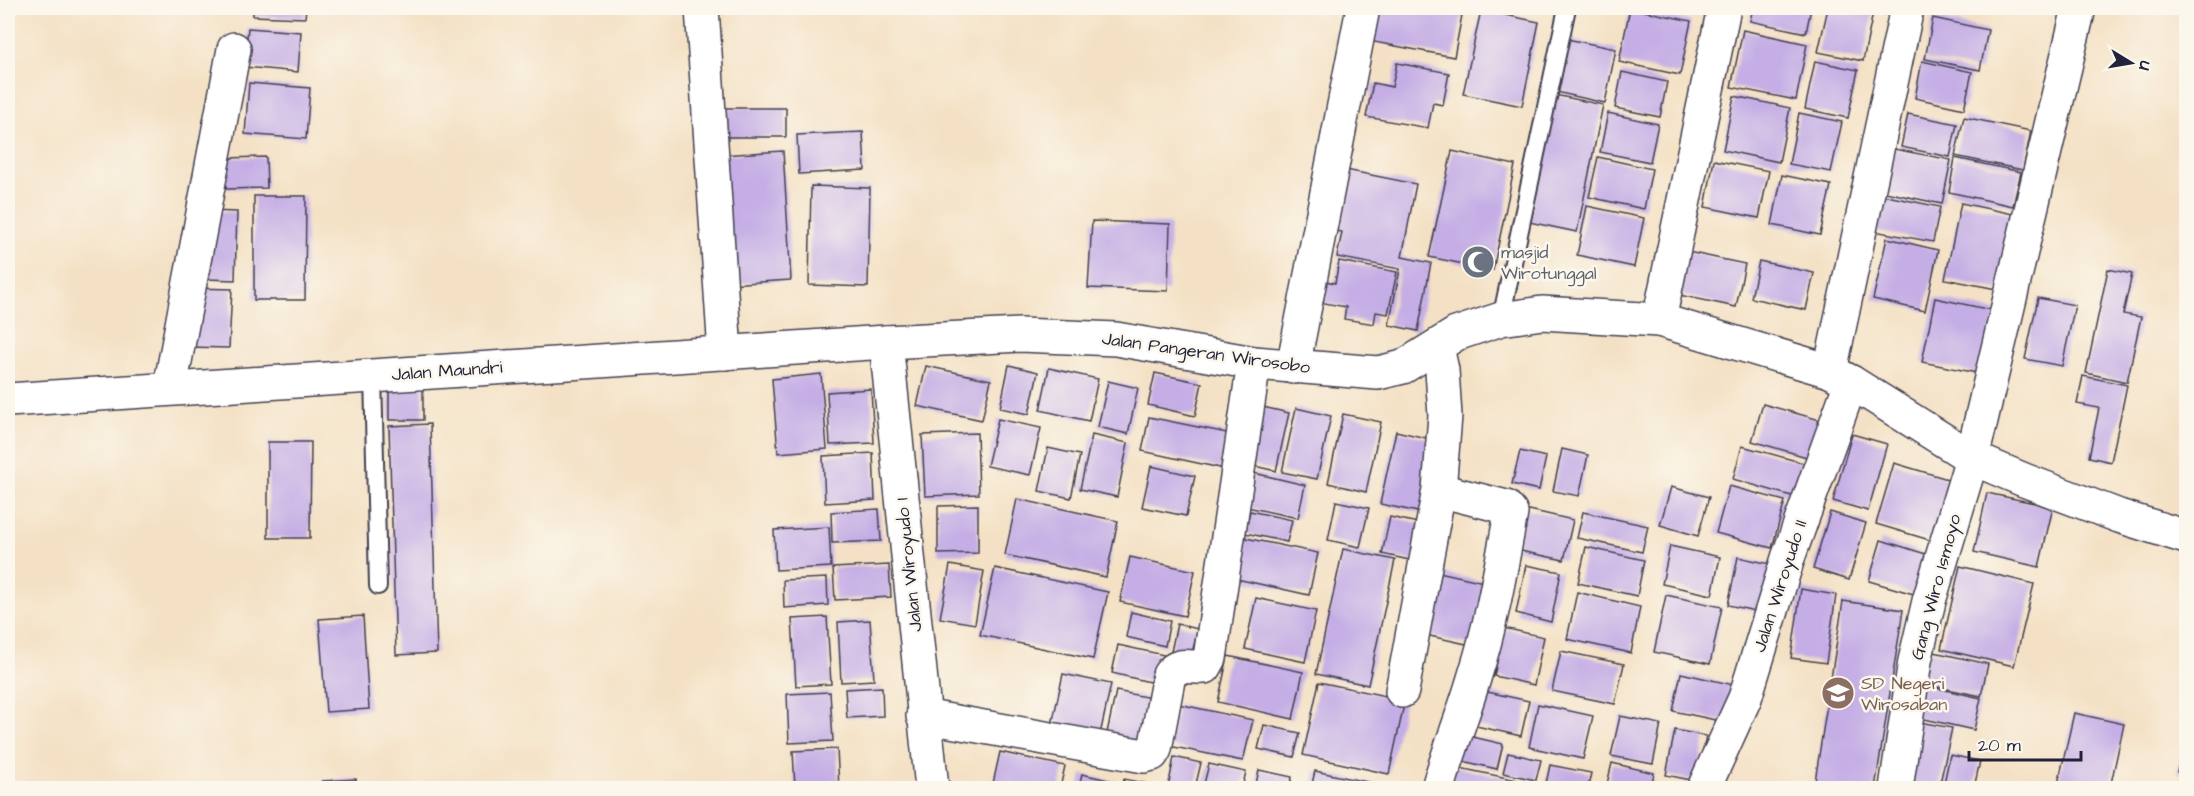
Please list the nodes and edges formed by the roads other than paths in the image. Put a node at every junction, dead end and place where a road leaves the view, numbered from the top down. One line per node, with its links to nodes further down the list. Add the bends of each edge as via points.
1 (702, 8): 12 (street)
2 (1363, 8): 14 (street)
3 (1567, 8): 8 (lane)
4 (1724, 8): 9 (street)
5 (1907, 8): 16 (street, Jalan Wiroyudo II)
6 (2079, 8): 19 (street, Gang Wiro Ismoyo)
7 (234, 49): 17 (street)
8 (1501, 319): 9 (street, Jalan Pangeran Wirosobo, via 1542,313); 11 (street, Jalan Pangeran Wirosobo, via 1456,334)
9 (1659, 320): 16 (street, Jalan Pangeran Wirosobo)
10 (886, 342): 12 (street, Jalan Maundri); 13 (street, Jalan Pangeran Wirosobo, via 1081,336); 24 (street, Jalan Wiroyudo 1)
11 (1437, 347): 14 (street, Jalan Pangeran Wirosobo, via 1403,367 1378,373); 20 (street, via 1445,416)
12 (725, 353): 15 (street, Jalan Maundri)
13 (1254, 363): 14 (street, Jalan Pangeran Wirosobo); 24 (street, via 1210,658 1202,668 1179,666 1172,670 1152,754 1144,756)
14 (1293, 367)
15 (373, 375): 17 (street, Jalan Maundri); 22 (lane)
16 (1840, 376): 19 (street, Jalan Pangeran Wirosobo); 27 (street, Jalan Wiroyudo II, via 1745,698)
17 (170, 388): 18 (street, Jalan Maundri)
18 (8, 400)
19 (1972, 458): 21 (street, Jalan Pangeran Wirosobo, via 2119,516); 28 (street, Gang Wiro Ismoyo, via 1917,651)
20 (1438, 490): 23 (street); 26 (street, via 1506,507 1511,513 1476,674)
21 (2187, 537)
22 (378, 586)
23 (1402, 691)
24 (923, 716): 25 (street, Jalan Wiroyudo 1)
25 (932, 789)
26 (1438, 789)
27 (1704, 789)
28 (1896, 789)

